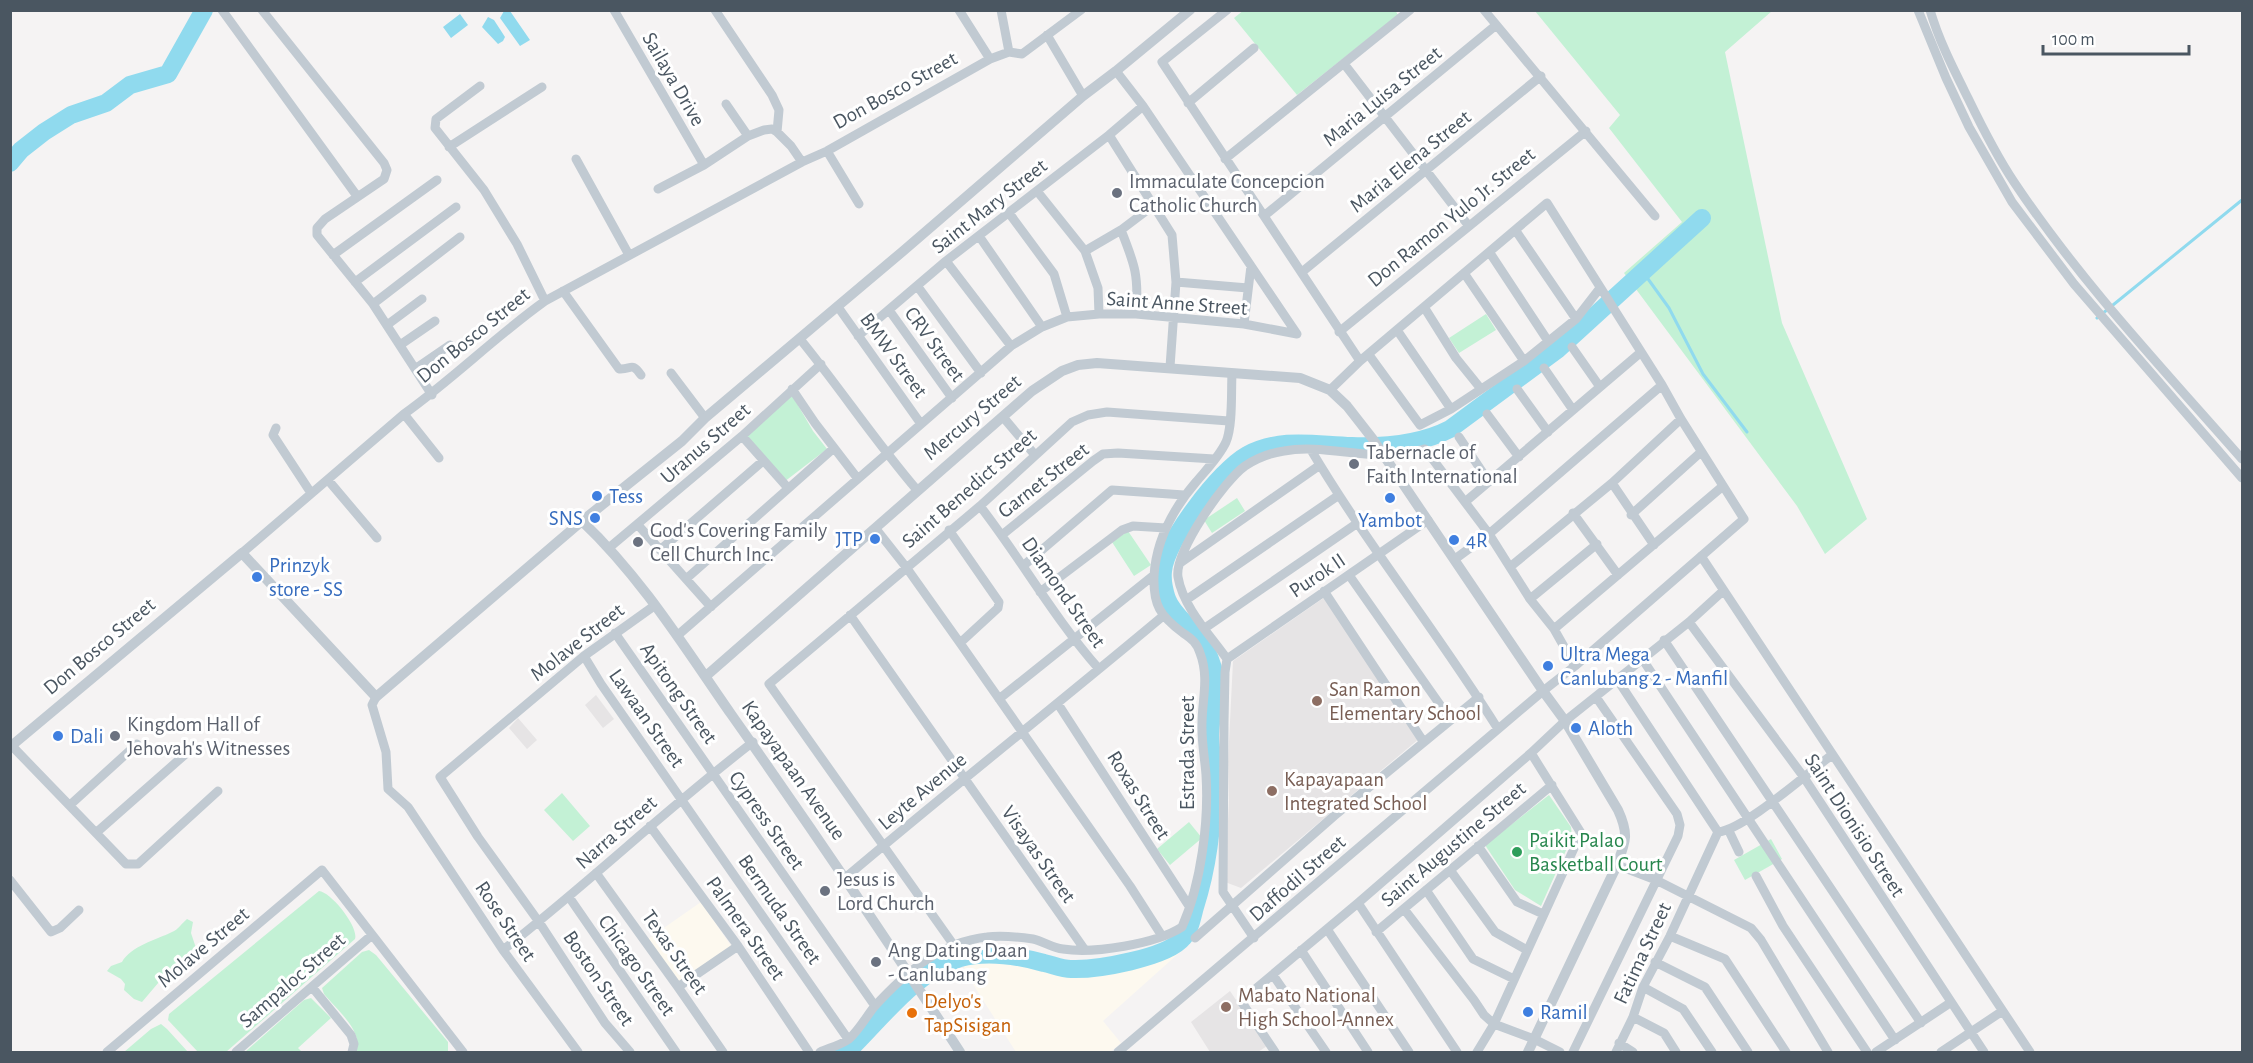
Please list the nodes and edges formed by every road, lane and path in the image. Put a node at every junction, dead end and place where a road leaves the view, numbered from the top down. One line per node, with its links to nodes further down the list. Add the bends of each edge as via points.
1 (222, 10): 43 (street)
2 (262, 10): 43 (street, via 384,163 384,179)
3 (614, 10): 38 (street, Sailaya Drive)
4 (715, 10): 30 (street, via 772,95 779,110)
5 (959, 10): 18 (street)
6 (1001, 10): 17 (street)
7 (1081, 10): 15 (street, Don Bosco Street)
8 (1190, 10): 20 (street)
9 (1227, 10): 25 (street, via 1162,62)
10 (1410, 10): 19 (street)
11 (1484, 10): 14 (street)
12 (1918, 10): 138 (street, via 1969,127 2012,202 2074,284)
13 (1930, 10): 135 (street, via 1984,132 2014,182 2128,329)
14 (1495, 26): 21 (street); 28 (street, Maria Luisa Street)
15 (1047, 35): 17 (street, Don Bosco Street, via 1022,54); 24 (street)
16 (1254, 48): 25 (street)
17 (1009, 52): 18 (street, Don Bosco Street)
18 (990, 59): 34 (street, Don Bosco Street)
19 (1345, 65): 28 (street); 36 (street)
20 (1116, 71): 24 (street); 27 (street)
21 (1541, 76): 29 (street); 39 (street, Maria Elena Street)
22 (480, 86): 33 (street, via 435,121 435,128)
23 (542, 87): 33 (street)
24 (1083, 96): 72 (street)
25 (1188, 103): 36 (street)
26 (726, 104): 32 (street)
27 (1143, 106): 31 (street, Saint Mary Street); 60 (street)
28 (1385, 116): 39 (street); 48 (street, Maria Luisa Street)
29 (1586, 131): 49 (street); 50 (street, Don Ramon Yulo Jr. Street)
30 (777, 132): 32 (street, via 764,130); 37 (street)
31 (1109, 135): 42 (street, Saint Mary Street); 45 (street)
32 (748, 136): 38 (street)
33 (449, 147): 70 (street, via 484,190)
34 (827, 151): 37 (street, Don Bosco Street); 44 (street)
35 (576, 159): 58 (street)
36 (1225, 159): 48 (street)
37 (802, 162): 58 (street, Don Bosco Street)
38 (704, 165): 41 (street)
39 (1428, 171): 50 (street); 61 (street, Maria Elena Street)
40 (437, 180): 57 (street)
41 (658, 189)
42 (1037, 191): 47 (street, Saint Mary Street); 55 (street)
43 (357, 196): 57 (street, via 317,228 317,235)
44 (858, 204)
45 (1154, 205): 51 (street); 64 (street, via 1172,235)
46 (456, 207): 63 (street)
47 (1009, 213): 53 (street, Saint Mary Street); 77 (street, via 1054,274)
48 (1264, 216): 61 (street)
49 (1655, 216)
50 (1468, 225): 85 (street, Don Ramon Yulo Jr. Street)
51 (1121, 230): 55 (street); 76 (street, via 1136,267)
52 (1516, 231): 56 (street); 68 (street, via 1547,203); 79 (street)
53 (979, 236): 59 (street, Saint Mary Street); 83 (street)
54 (460, 237): 71 (street)
55 (1085, 251): 75 (street, via 1098,288)
56 (1490, 253): 62 (street); 88 (street)
57 (333, 255): 63 (street)
58 (629, 255): 67 (street, Don Bosco Street)
59 (946, 261): 65 (street, Saint Mary Street); 91 (street)
60 (1251, 266): 66 (street); 81 (street, Saint Anne Street, via 1297,334)
61 (1302, 272): 85 (street)
62 (1464, 273): 73 (street); 96 (street)
63 (355, 282): 71 (street)
64 (1176, 282): 66 (street); 78 (street)
65 (918, 286): 74 (street, Saint Mary Street); 101 (street)
66 (1248, 288): 81 (street)
67 (563, 291): 70 (street, Don Bosco Street); 104 (street, via 619,369 632,366)
68 (1602, 291): 79 (street); 93 (street)
69 (422, 299): 82 (street)
70 (545, 301): 111 (street, Don Bosco Street)
71 (373, 304): 82 (street)
72 (838, 307): 86 (street, BMW Street); 87 (street)
73 (1424, 307): 84 (street); 107 (street, via 1456,358)
74 (889, 310): 86 (street, Saint Mary Street); 112 (street, CRV Street)
75 (1099, 314): 76 (street, Saint Anne Street); 77 (street, Saint Anne Street)
76 (1136, 314): 78 (street, Saint Anne Street)
77 (1067, 317): 83 (street, Saint Anne Street)
78 (1175, 319): 81 (street, Saint Anne Street); 98 (street)
79 (1576, 319): 88 (street)
80 (435, 321): 89 (street)
81 (1244, 324)
82 (387, 325): 89 (street)
83 (1042, 327): 91 (street, Saint Anne Street)
84 (1397, 330): 94 (street); 113 (street)
85 (1339, 332): 95 (street)
86 (858, 336): 121 (street, BMW Street)
87 (800, 339): 97 (street); 118 (street)
88 (1548, 341): 96 (street)
89 (400, 345): 99 (street)
90 (450, 345): 99 (street)
91 (1011, 346): 101 (street, Saint Anne Street)
92 (1572, 347): 106 (street)
93 (1640, 353): 105 (street); 106 (street)
94 (1369, 355): 95 (street); 113 (street, via 1420,426)
95 (1360, 361): 110 (street)
96 (1524, 361): 107 (street)
97 (821, 364): 108 (street, Uranus Street); 130 (street)
98 (1170, 367): 103 (street, Mercury Street); 117 (street, Mercury Street, via 1078,365 1032,391)
99 (415, 369): 111 (street)
100 (1544, 369): 114 (street)
101 (981, 373): 112 (street, Saint Anne Street)
102 (671, 374): 118 (street)
103 (1232, 374): 110 (street, Mercury Street, via 1300,378); 120 (street)
104 (641, 375)
105 (1662, 385): 119 (street); 160 (street)
106 (1600, 387): 114 (street)
107 (1481, 388): 113 (street)
108 (792, 389): 124 (street, Uranus Street); 127 (street)
109 (1517, 389): 123 (street)
110 (1330, 390): 126 (street)
111 (432, 394): 115 (street, Don Bosco Street)
112 (952, 398): 121 (street, Saint Anne Street)
113 (1450, 409)
114 (1573, 410): 123 (street)
115 (404, 414): 133 (street); 140 (street, Don Bosco Street)
116 (1487, 414): 132 (street)
117 (1003, 417): 131 (street); 145 (street, Mercury Street)
118 (705, 418): 154 (street)
119 (1682, 419): 129 (street); 142 (street)
120 (1229, 421): 131 (street, Saint Benedict Street, via 1107,412 1088,415 1072,422); 134 (street, via 1226,441)
121 (921, 424): 130 (street, Saint Anne Street)
122 (276, 428): 146 (street, via 273,435 278,445)
123 (1548, 432): 132 (street)
124 (742, 436): 136 (street); 156 (street, Uranus Street)
125 (1459, 437): 141 (street)
126 (1378, 447): 128 (street); 149 (street, via 1425,449); 153 (street)
127 (834, 448): 139 (street); 144 (street)
128 (1311, 450): 137 (street); 171 (street, via 1273,453 1237,472 1198,525)
129 (1701, 452): 143 (street); 152 (street)
130 (887, 455): 139 (street, Saint Anne Street); 145 (street)
131 (1035, 455): 150 (street, Saint Benedict Street)
132 (1518, 457): 141 (street)
133 (439, 458)
134 (1214, 459): 147 (street); 161 (street, Garnet Street, via 1103,454)
135 (2242, 459)
136 (763, 461): 144 (street); 166 (street)
137 (1320, 465): 148 (street); 171 (street)
138 (2242, 478)
139 (858, 479): 185 (street, Saint Anne Street)
140 (328, 480): 146 (street, Don Bosco Street); 162 (street)
141 (1489, 482): 149 (street)
142 (1612, 483): 151 (street); 152 (street)
143 (1723, 486): 164 (street); 169 (street, Daffodil Street, via 1744,519)
144 (788, 488): 178 (street)
145 (916, 490): 158 (street, Mercury Street)
146 (311, 493): 167 (street, Don Bosco Street)
147 (1185, 495): 157 (street); 172 (street, via 1112,490)
148 (1339, 495): 155 (street); 183 (street)
149 (1465, 502): 160 (street)
150 (980, 506): 159 (street, Saint Benedict Street); 161 (street, Diamond Street)
151 (1573, 513): 163 (street); 174 (street)
152 (1631, 515): 164 (street)
153 (1428, 520): 168 (street, Purok II); 170 (street)
154 (582, 521): 165 (street, Kapayapaan Avenue); 204 (street)
155 (1359, 522): 168 (street); 189 (street)
156 (638, 525): 165 (street, Uranus Street); 166 (street)
157 (1166, 528): 175 (street, via 1158,547); 181 (street, via 1133,526 1122,530)
158 (876, 529): 173 (street); 201 (street, Mercury Street)
159 (949, 530): 173 (street, Saint Benedict Street); 195 (street, via 999,602 998,608)
160 (1489, 534): 170 (street); 174 (street)
161 (1002, 535): 172 (street, Diamond Street)
162 (376, 538)
163 (1597, 544): 177 (street); 182 (street)
164 (1654, 545): 177 (street)
165 (610, 547): 184 (street, Kapayapaan Avenue)
166 (660, 550): 178 (street)
167 (242, 553): 204 (street); 216 (street, Don Bosco Street)
168 (1379, 555): 176 (street, Purok II); 205 (street)
169 (1701, 556): 180 (street); 199 (street, Daffodil Street)
170 (1455, 559): 203 (street)
171 (1180, 563): 183 (street, via 1178,575)
172 (1023, 566): 181 (street, Diamond Street)
173 (906, 567): 186 (street, Saint Benedict Street); 195 (street)
174 (1510, 567): 182 (street)
175 (1154, 575): 187 (street, via 1156,605); 194 (street)
176 (1349, 575): 179 (street, Purok II); 209 (street)
177 (1618, 575): 190 (street)
178 (686, 579): 185 (street)
179 (1324, 591): 197 (street, Purok II); 213 (street)
180 (1723, 591): 188 (street); 219 (street)
181 (1040, 592): 194 (street, Diamond Street)
182 (1530, 599): 190 (street)
183 (1186, 600): 189 (street)
184 (654, 606): 191 (street, Molave Street); 192 (street, Kapayapaan Avenue)
185 (711, 607): 192 (street, Saint Anne Street)
186 (850, 615): 223 (street, Visayas Street); 235 (street, Saint Benedict Street, via 769,684)
187 (1163, 616): 200 (street, Leyte Avenue); 248 (street, Estrada Street, via 1193,639 1206,673 1202,730 1206,808 1199,869)
188 (1689, 622): 193 (street); 221 (street, Saint Dionisio Street)
189 (1205, 628): 197 (street)
190 (1554, 629): 199 (street)
191 (615, 633): 196 (street, Molave Street); 220 (street, Apitong Street)
192 (678, 635): 201 (street, Kapayapaan Avenue)
193 (1664, 640): 198 (street); 227 (street)
194 (1074, 641): 200 (street, Diamond Street); 207 (street)
195 (960, 643): 207 (street)
196 (584, 656): 222 (street, Molave Street); 226 (street, Lawaan Street)
197 (1227, 659): 249 (street, via 1223,892)
198 (1643, 660): 202 (street); 229 (street)
199 (1575, 666): 203 (street, Daffodil Street)
200 (1099, 669): 208 (street, Leyte Avenue)
201 (706, 676): 214 (street, Kapayapaan Avenue)
202 (1617, 679): 206 (street); 233 (street)
203 (1543, 691): 210 (street); 211 (street, Daffodil Street)
204 (376, 697): 263 (street, Rose Street, via 372,705 386,752 388,789 408,807)
205 (1479, 697): 209 (street); 211 (street)
206 (1596, 697): 210 (street); 243 (street, via 1679,818 1680,830)
207 (999, 699): 212 (street)
208 (1059, 704): 212 (street, Leyte Avenue); 248 (street, Roxas Street)
209 (1450, 719): 213 (street)
210 (1565, 721): 218 (street); 237 (street, via 1625,824 1627,837)
211 (1498, 729): 260 (street, Daffodil Street)
212 (1022, 731): 223 (street, Leyte Avenue); 257 (street)
213 (1424, 741): 249 (street)
214 (753, 742): 220 (street, Narra Street); 241 (street, Kapayapaan Avenue)
215 (137, 744): 228 (street)
216 (11, 746): 228 (street)
217 (189, 751): 232 (street)
218 (1531, 753): 224 (street); 247 (street)
219 (1832, 755): 221 (street); 276 (street)
220 (712, 773): 226 (street, Narra Street); 275 (street, Cypress Street)
221 (1803, 776): 227 (street); 274 (street, Saint Dionisio Street)
222 (440, 777): 253 (street, Boston Street)
223 (964, 778): 235 (street, Leyte Avenue); 264 (street, Visayas Street)
224 (1552, 785): 234 (street, Saint Augustine Street); 252 (street, via 1581,833)
225 (218, 791): 232 (street, via 138,864 126,864)
226 (682, 799): 230 (street, Narra Street); 281 (street, Bermuda Street)
227 (1771, 802): 229 (street); 278 (street)
228 (70, 805): 232 (street)
229 (1746, 820): 231 (street); 283 (street)
230 (651, 826): 239 (street, Narra Street); 262 (street, Palmera Street)
231 (1729, 831): 233 (street); 236 (street)
232 (97, 832)
233 (1718, 832): 245 (street, Fatima Street)
234 (1478, 846): 238 (street, Saint Augustine Street); 252 (street, via 1517,902)
235 (883, 847): 241 (street, Leyte Avenue); 261 (street)
236 (1738, 852)
237 (1617, 865): 243 (street); 282 (street)
238 (1450, 870): 244 (street, Saint Augustine Street); 266 (street, via 1495,932)
239 (596, 873): 246 (street, Narra Street); 272 (street, Texas Street)
240 (1756, 876): 312 (street, via 1783,926)
241 (845, 878): 270 (street, Kapayapaan Avenue)
242 (10, 880): 251 (street, via 51,932)
243 (1656, 880): 245 (street); 305 (street)
244 (1426, 890): 250 (street, Saint Augustine Street); 269 (street, via 1473,959)
245 (1688, 896): 258 (street, Fatima Street); 311 (street, via 1751,928)
246 (569, 897): 253 (street, Narra Street); 291 (street, Chicago Street)
247 (1358, 903): 254 (street); 255 (street)
248 (1189, 906): 257 (street, Estrada Street, via 1182,927)
249 (1233, 906): 259 (street); 260 (street)
250 (1404, 909): 255 (street, Saint Augustine Street); 279 (street)
251 (78, 910)
252 (1543, 914): 266 (street)
253 (540, 922): 263 (street, Narra Street); 290 (street, Boston Street, via 605,1023)
254 (1327, 929): 265 (street); 300 (street)
255 (1376, 932): 301 (street)
256 (372, 935): 271 (street, Sampaloc Street); 285 (street); 286 (street, Molave Street, via 322,870)
257 (1162, 936): 264 (street, via 1125,946)
258 (1670, 936): 267 (street, Fatima Street); 310 (street, via 1725,959)
259 (1195, 938)
260 (1254, 938): 296 (street, Daffodil Street)
261 (953, 944): 264 (street, via 989,936 1034,939 1061,949); 270 (street, via 922,962)
262 (738, 946): 272 (street); 293 (street, Palmera Street)
263 (504, 950): 289 (street, Rose Street)
264 (1085, 950)
265 (1301, 950): 268 (street); 299 (street)
266 (1527, 950): 269 (street)
267 (1655, 962): 273 (street, Fatima Street); 309 (street, via 1705,987)
268 (1273, 975): 297 (street, via 1241,1001); 298 (street)
269 (1514, 979): 279 (street)
270 (913, 980): 275 (street); 295 (street, Kapayapaan Avenue)
271 (312, 987): 287 (street, Sampaloc Street); 288 (street, via 348,1030 354,1044)
272 (678, 987): 292 (street, Texas Street)
273 (1643, 987): 277 (street, Fatima Street); 308 (street, via 1683,1009)
274 (1950, 1003): 278 (street); 280 (street, Saint Dionisio Street)
275 (875, 1006): 281 (street)
276 (2001, 1012): 280 (street); 316 (street)
277 (1633, 1017): 284 (street, Fatima Street); 307 (street, via 1664,1033)
278 (1921, 1023): 283 (street)
279 (1494, 1024): 282 (street); 302 (street)
280 (1970, 1033): 314 (street); 315 (street, Saint Dionisio Street)
281 (848, 1039): 294 (street)
282 (1534, 1039): 303 (street); 304 (street)
283 (1895, 1040): 313 (street)
284 (1617, 1048): 306 (street)
285 (462, 1052)
286 (107, 1053)
287 (236, 1053)
288 (352, 1053)
289 (578, 1053)
290 (630, 1053)
291 (676, 1053)
292 (723, 1053)
293 (809, 1053)
294 (820, 1053)
295 (960, 1053)
296 (1118, 1053)
297 (1275, 1053)
298 (1326, 1053)
299 (1368, 1053)
300 (1409, 1053)
301 (1457, 1053)
302 (1477, 1053)
303 (1528, 1053)
304 (1560, 1053)
305 (1573, 1053)
306 (1633, 1053)
307 (1676, 1053)
308 (1712, 1053)
309 (1748, 1053)
310 (1786, 1053)
311 (1828, 1053)
312 (1867, 1053)
313 (1876, 1053)
314 (1941, 1053)
315 (1984, 1053)
316 (2030, 1053)

